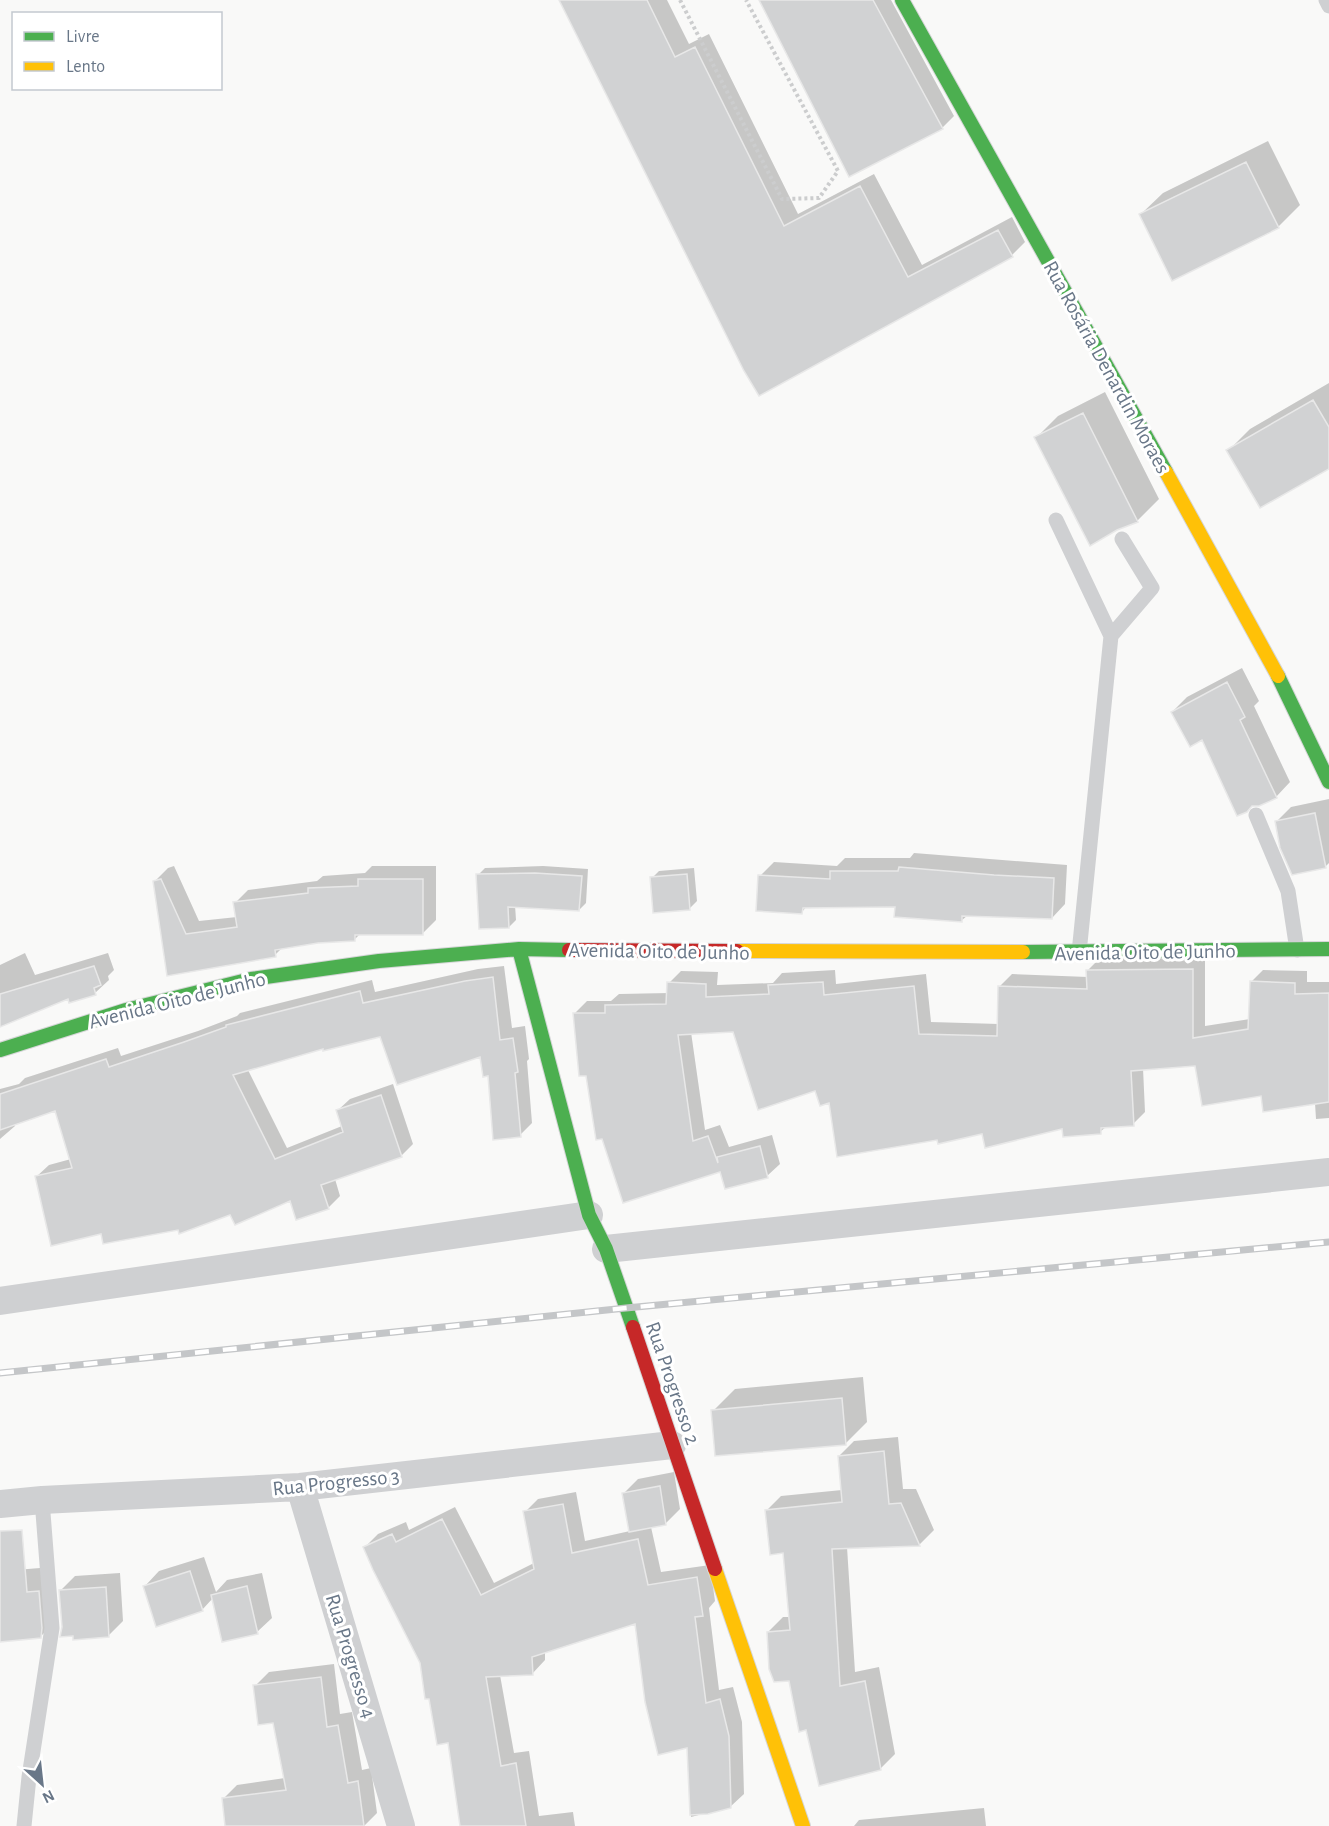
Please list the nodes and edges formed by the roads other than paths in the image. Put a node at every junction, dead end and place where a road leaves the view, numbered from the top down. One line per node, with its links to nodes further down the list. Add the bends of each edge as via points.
1 (902, 0): 7 (street, Rua Rosária Denardin Moraes)
2 (1326, 0): 3 (lane)
3 (1329, 6)
4 (1056, 520): 6 (lane)
5 (1122, 539): 6 (lane, via 1152,588)
6 (1111, 636): 13 (lane)
7 (1318, 741): 8 (street, Rua Rosária Denardin Moraes)
8 (1329, 782)
9 (1256, 816): 12 (lane, via 1288,891)
10 (519, 949): 13 (street, Avenida Oito de Junho); 14 (street, Avenida Oito de Junho, via 379,961 251,979 126,1010); 16 (street, Rua Progresso 2)
11 (1329, 949): 12 (street, Avenida Oito de Junho)
12 (1297, 950): 13 (street, Avenida Oito de Junho)
13 (1079, 953)
14 (0, 1050)
15 (1329, 1172): 17 (street)
16 (589, 1215): 17 (street, Rua Progresso 2); 18 (street)
17 (606, 1249): 19 (street, Rua Progresso 2)
18 (0, 1301)
19 (672, 1444): 20 (street, Rua Progresso 3); 25 (street, Rua Progresso 2)
20 (300, 1487): 21 (street, Rua Progresso 3); 24 (street, Rua Progresso 4)
21 (42, 1500): 22 (street, Rua Progresso 3); 23 (lane, via 52,1628)
22 (0, 1504)
23 (24, 1826)
24 (401, 1826)
25 (803, 1826)

